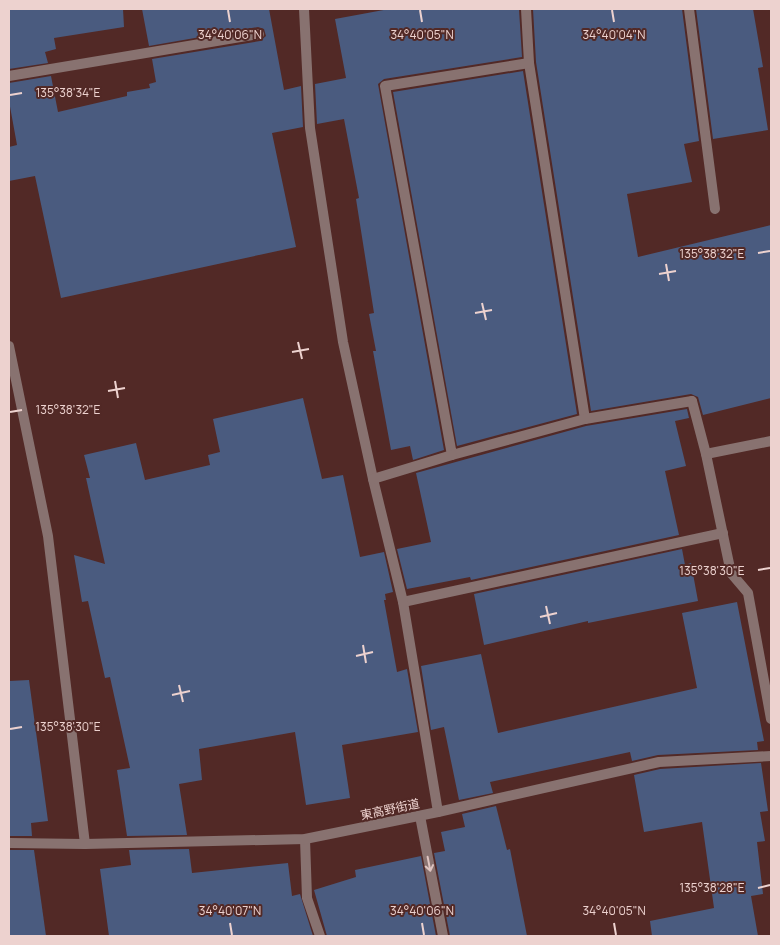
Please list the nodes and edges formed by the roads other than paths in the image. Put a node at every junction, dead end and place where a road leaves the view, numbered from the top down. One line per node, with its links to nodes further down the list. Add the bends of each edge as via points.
1 (304, 9): 13 (street, via 310,128 343,342)
2 (526, 9): 5 (street)
3 (689, 9): 7 (street)
4 (259, 34): 6 (street)
5 (529, 63): 9 (street); 12 (street, via 385,86)
6 (9, 76)
7 (715, 209)
8 (9, 346): 22 (street, via 48,536)
9 (585, 419): 11 (street, via 692,401); 12 (street)
10 (771, 442): 11 (street)
11 (706, 454): 14 (street)
12 (452, 455): 13 (street)
13 (373, 479): 15 (street)
14 (723, 533): 15 (street); 16 (street, via 731,572 748,593)
15 (403, 602): 18 (street)
16 (771, 719)
17 (771, 756): 18 (street, 東高野街道, via 659,762)
18 (438, 812): 19 (street, 東高野街道)
19 (420, 816): 20 (street, 東高野街道); 24 (street, one-way to 24)
20 (305, 839): 22 (street, 東高野街道); 23 (street, via 308,898)
21 (9, 843): 22 (street, 東高野街道)
22 (85, 844)
23 (320, 936)
24 (443, 936)

